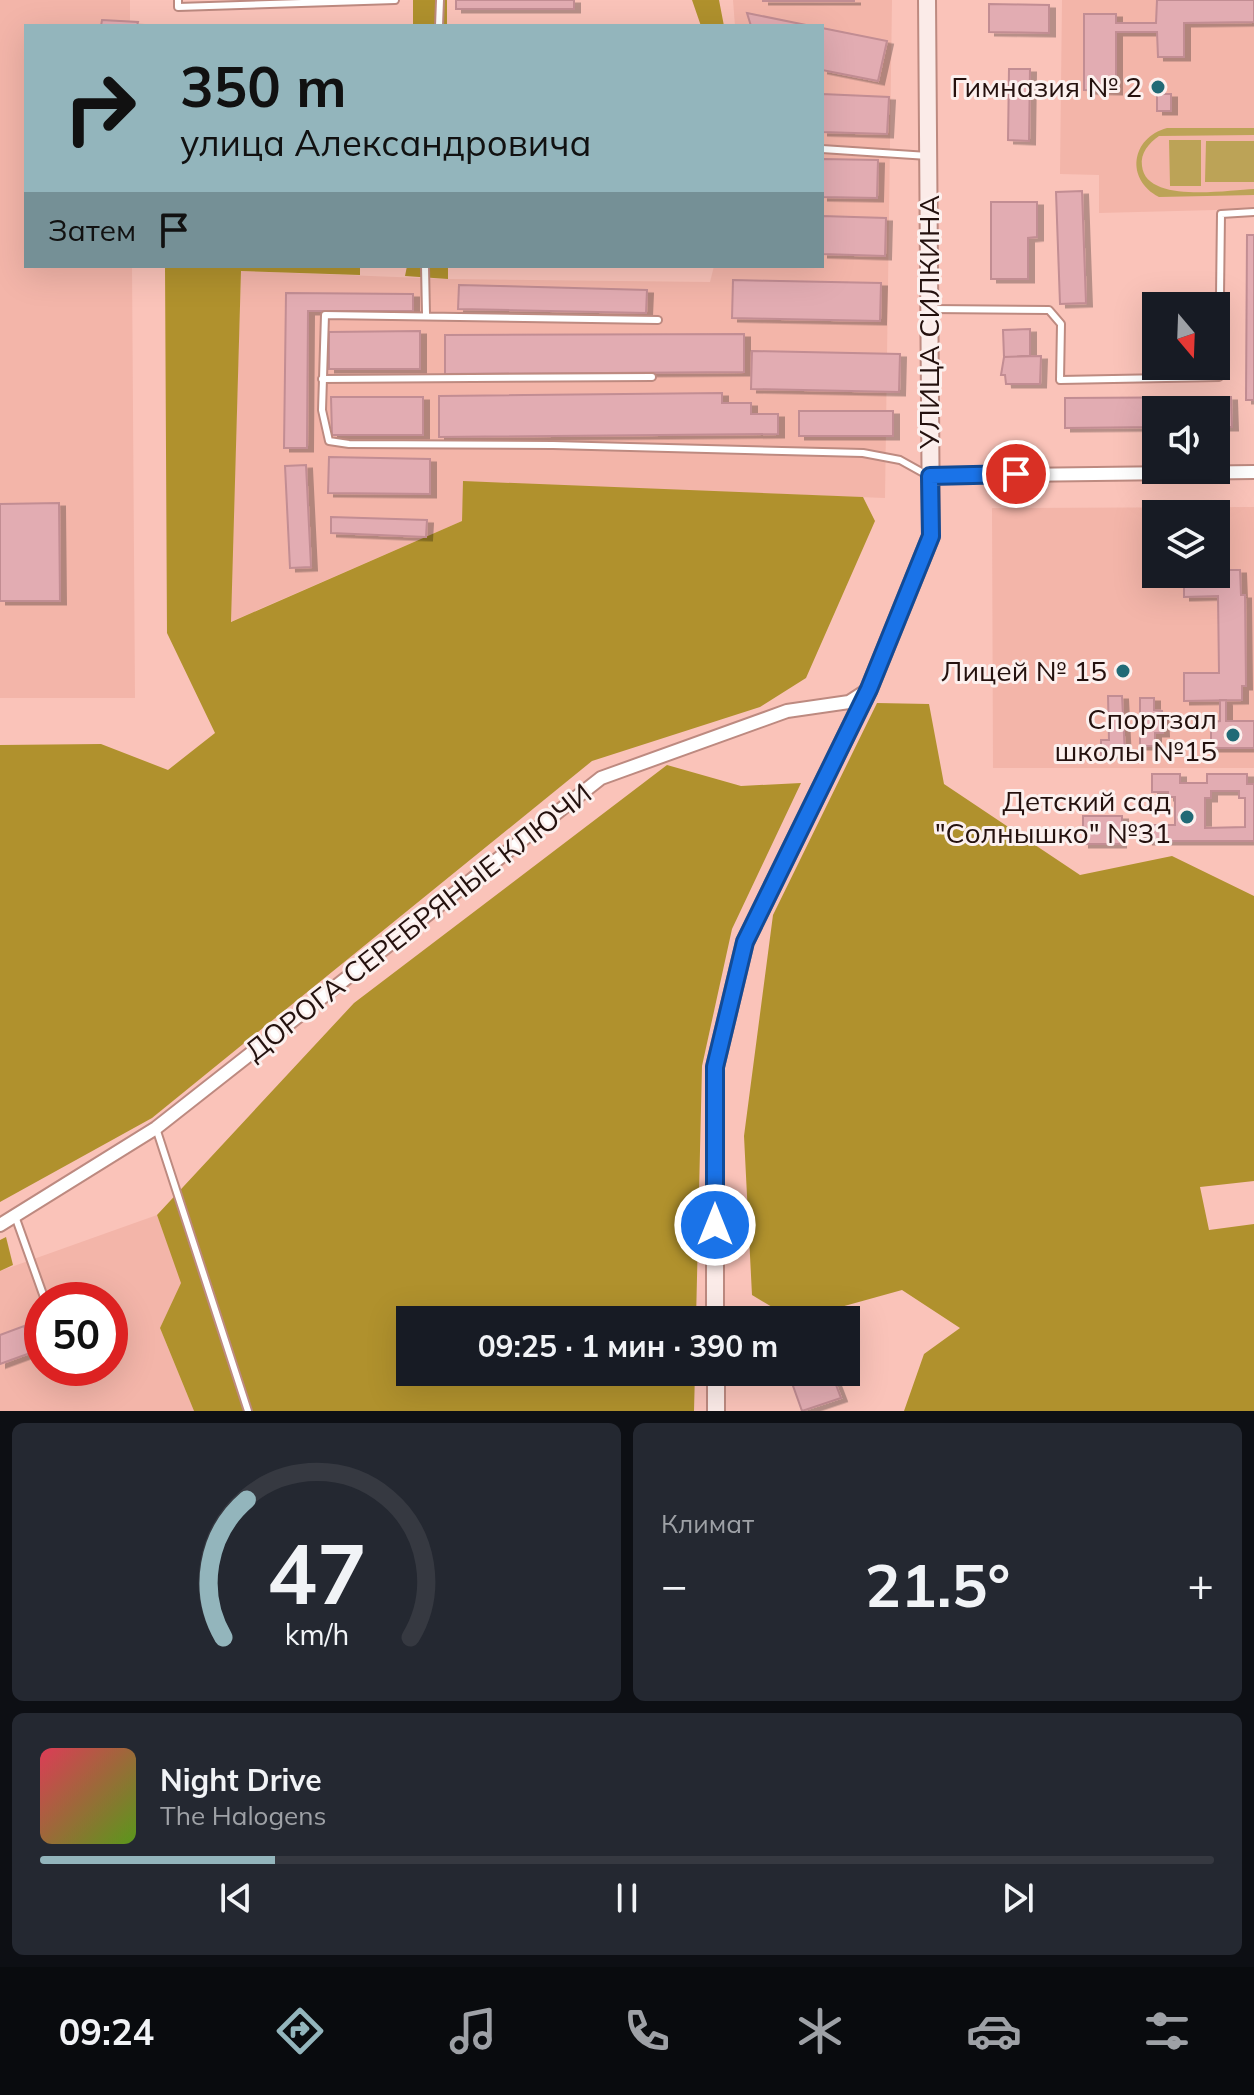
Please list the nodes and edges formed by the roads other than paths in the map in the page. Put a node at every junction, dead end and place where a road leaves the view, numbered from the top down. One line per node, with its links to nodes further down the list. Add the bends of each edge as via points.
1 (178, 0): 2 (lane, via 178,7)
2 (395, 0)
3 (440, 0): 5 (lane)
4 (927, 0): 7 (main road, УЛИЦА СИЛКИНА)
5 (439, 24)
6 (824, 149): 7 (lane)
7 (928, 156): 10 (main road, УЛИЦА СИЛКИНА)
8 (1254, 212): 10 (lane, via 1221,214 1219,377 1060,380 1061,324 1049,310)
9 (425, 268): 11 (lane)
10 (928, 309): 16 (main road, УЛИЦА СИЛКИНА)
11 (426, 314): 12 (lane); 14 (lane, via 325,315)
12 (658, 320)
13 (652, 377): 14 (lane)
14 (322, 379): 16 (lane, via 329,441 863,453 900,460)
15 (1254, 472): 16 (street)
16 (930, 476): 17 (main road, УЛИЦА СИЛКИНА, via 931,536)
17 (869, 689): 18 (street, ДОРОГА СЕРЕБРЯНЫЕ КЛЮЧИ, via 849,702 787,711 601,778); 22 (main road, УЛИЦА СИЛКИНА, via 745,942 715,1067)
18 (156, 1128): 19 (street, ДОРОГА СЕРЕБРЯНЫЕ КЛЮЧИ); 24 (lane)
19 (15, 1216): 20 (street, ДОРОГА СЕРЕБРЯНЫЕ КЛЮЧИ); 21 (lane)
20 (0, 1225)
21 (39, 1282)
22 (715, 1306)
23 (716, 1386): 25 (main road)
24 (248, 1411)
25 (716, 1411)

